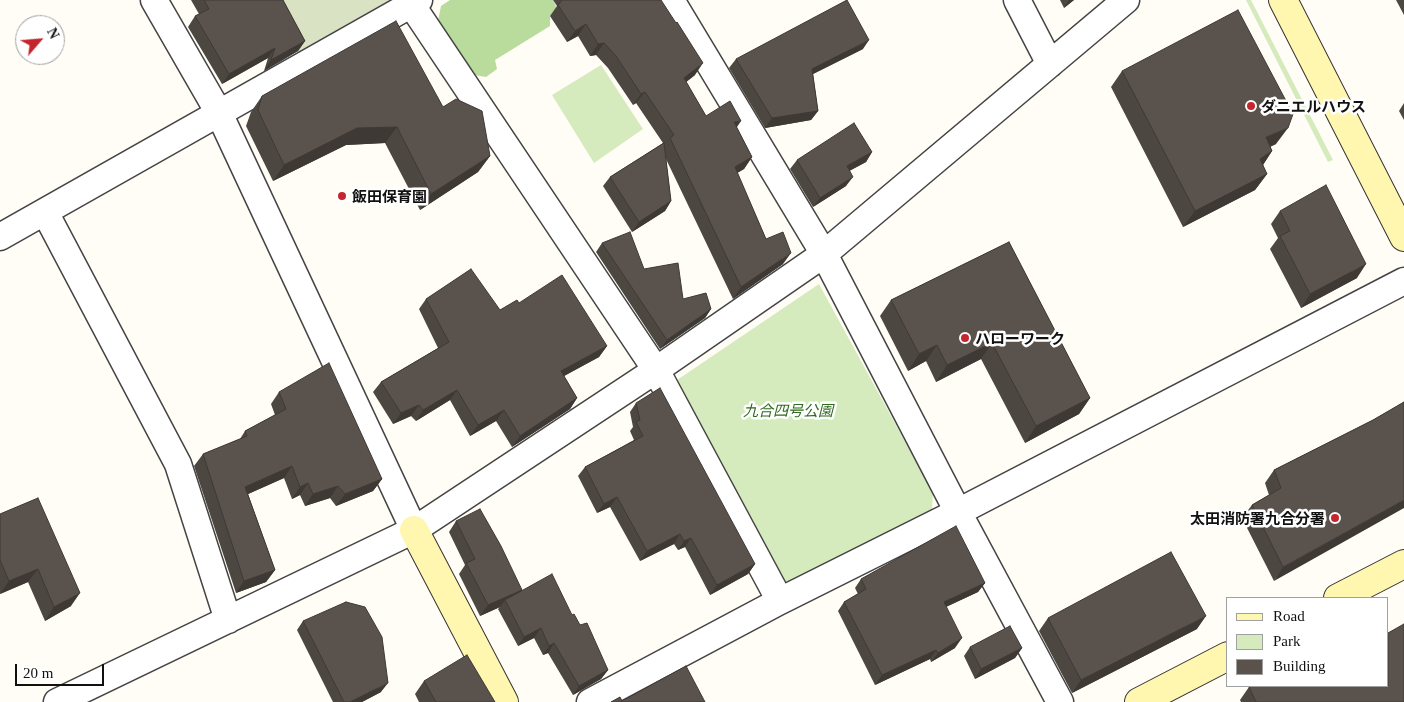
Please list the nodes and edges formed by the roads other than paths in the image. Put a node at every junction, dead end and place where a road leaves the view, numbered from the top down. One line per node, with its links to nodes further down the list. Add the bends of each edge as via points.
1 (154, 0): 8 (street)
2 (671, 0): 12 (street)
3 (1017, 0): 7 (street)
4 (1126, 0): 7 (street)
5 (1283, 0): 11 (street)
6 (415, 2): 8 (street); 14 (street)
7 (1050, 64): 12 (street)
8 (219, 113): 9 (street); 16 (street)
9 (45, 212): 10 (street); 20 (street, via 178,464)
10 (0, 237)
11 (1404, 237)
12 (824, 254): 14 (street); 15 (street)
13 (1404, 281): 15 (street)
14 (656, 370): 16 (street); 19 (street)
15 (958, 512): 19 (street); 25 (street)
16 (414, 530): 20 (street); 23 (street)
17 (1404, 564): 18 (street)
18 (1340, 597)
19 (780, 601): 24 (street)
20 (228, 620): 22 (street)
21 (1226, 657): 26 (street)
22 (57, 702)
23 (504, 702)
24 (590, 702)
25 (1060, 702)
26 (1139, 702)

